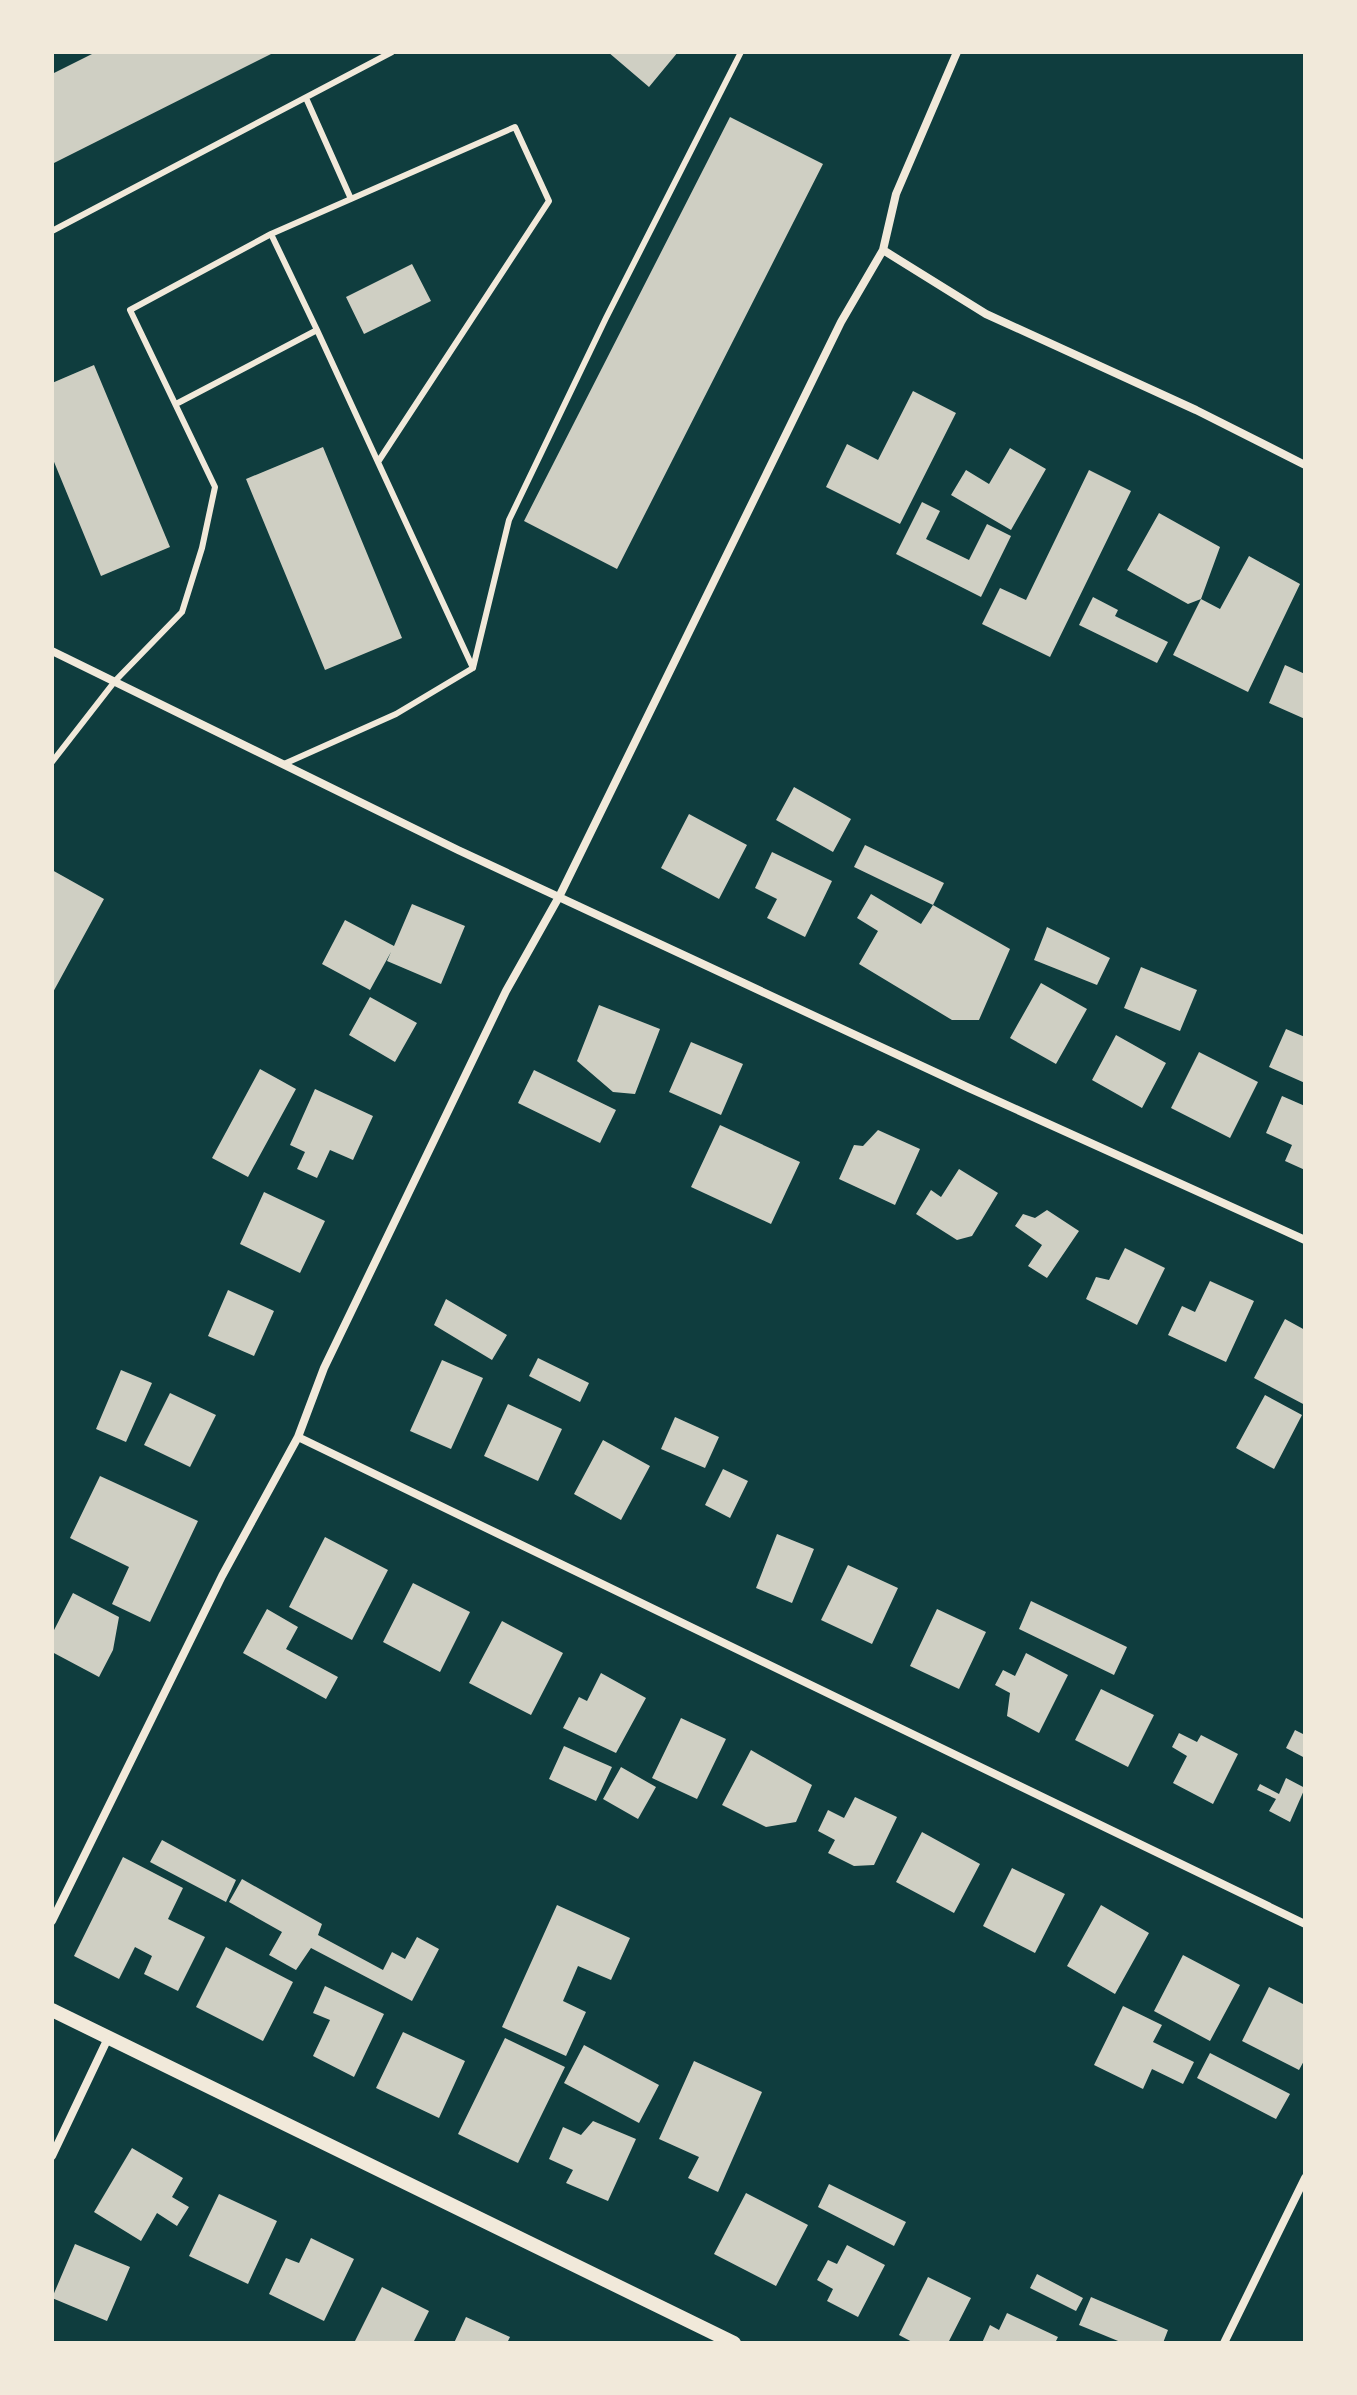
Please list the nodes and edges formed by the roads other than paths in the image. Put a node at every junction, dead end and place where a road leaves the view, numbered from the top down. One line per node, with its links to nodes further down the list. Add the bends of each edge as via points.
1 (392, 52): 4 (lane)
2 (741, 52): 14 (lane, via 509,520)
3 (957, 52): 8 (street, via 896,194)
4 (306, 98): 5 (lane); 6 (lane)
5 (351, 199): 7 (lane); 11 (lane, via 515,127 549,201)
6 (52, 231)
7 (271, 234): 9 (lane); 10 (lane, via 130,310)
8 (883, 250): 12 (street, via 986,314); 18 (street, via 841,322)
9 (317, 330): 10 (lane); 11 (lane)
10 (176, 404): 15 (lane, via 215,487 202,548 182,612)
11 (378, 462): 14 (lane)
12 (1305, 465)
13 (52, 651): 15 (street)
14 (473, 668): 17 (lane, via 396,714)
15 (115, 681): 16 (lane); 17 (street)
16 (52, 762)
17 (284, 764): 18 (street)
18 (560, 895): 19 (street); 20 (street, via 485,1033 324,1368)
19 (1305, 1240)
20 (298, 1437): 21 (street, via 222,1576); 22 (street)
21 (52, 1921)
22 (1305, 1924)
23 (52, 2010): 24 (street)
24 (109, 2036): 25 (street); 27 (street)
25 (52, 2156)
26 (1305, 2178): 28 (street)
27 (734, 2343)
28 (1224, 2343)

